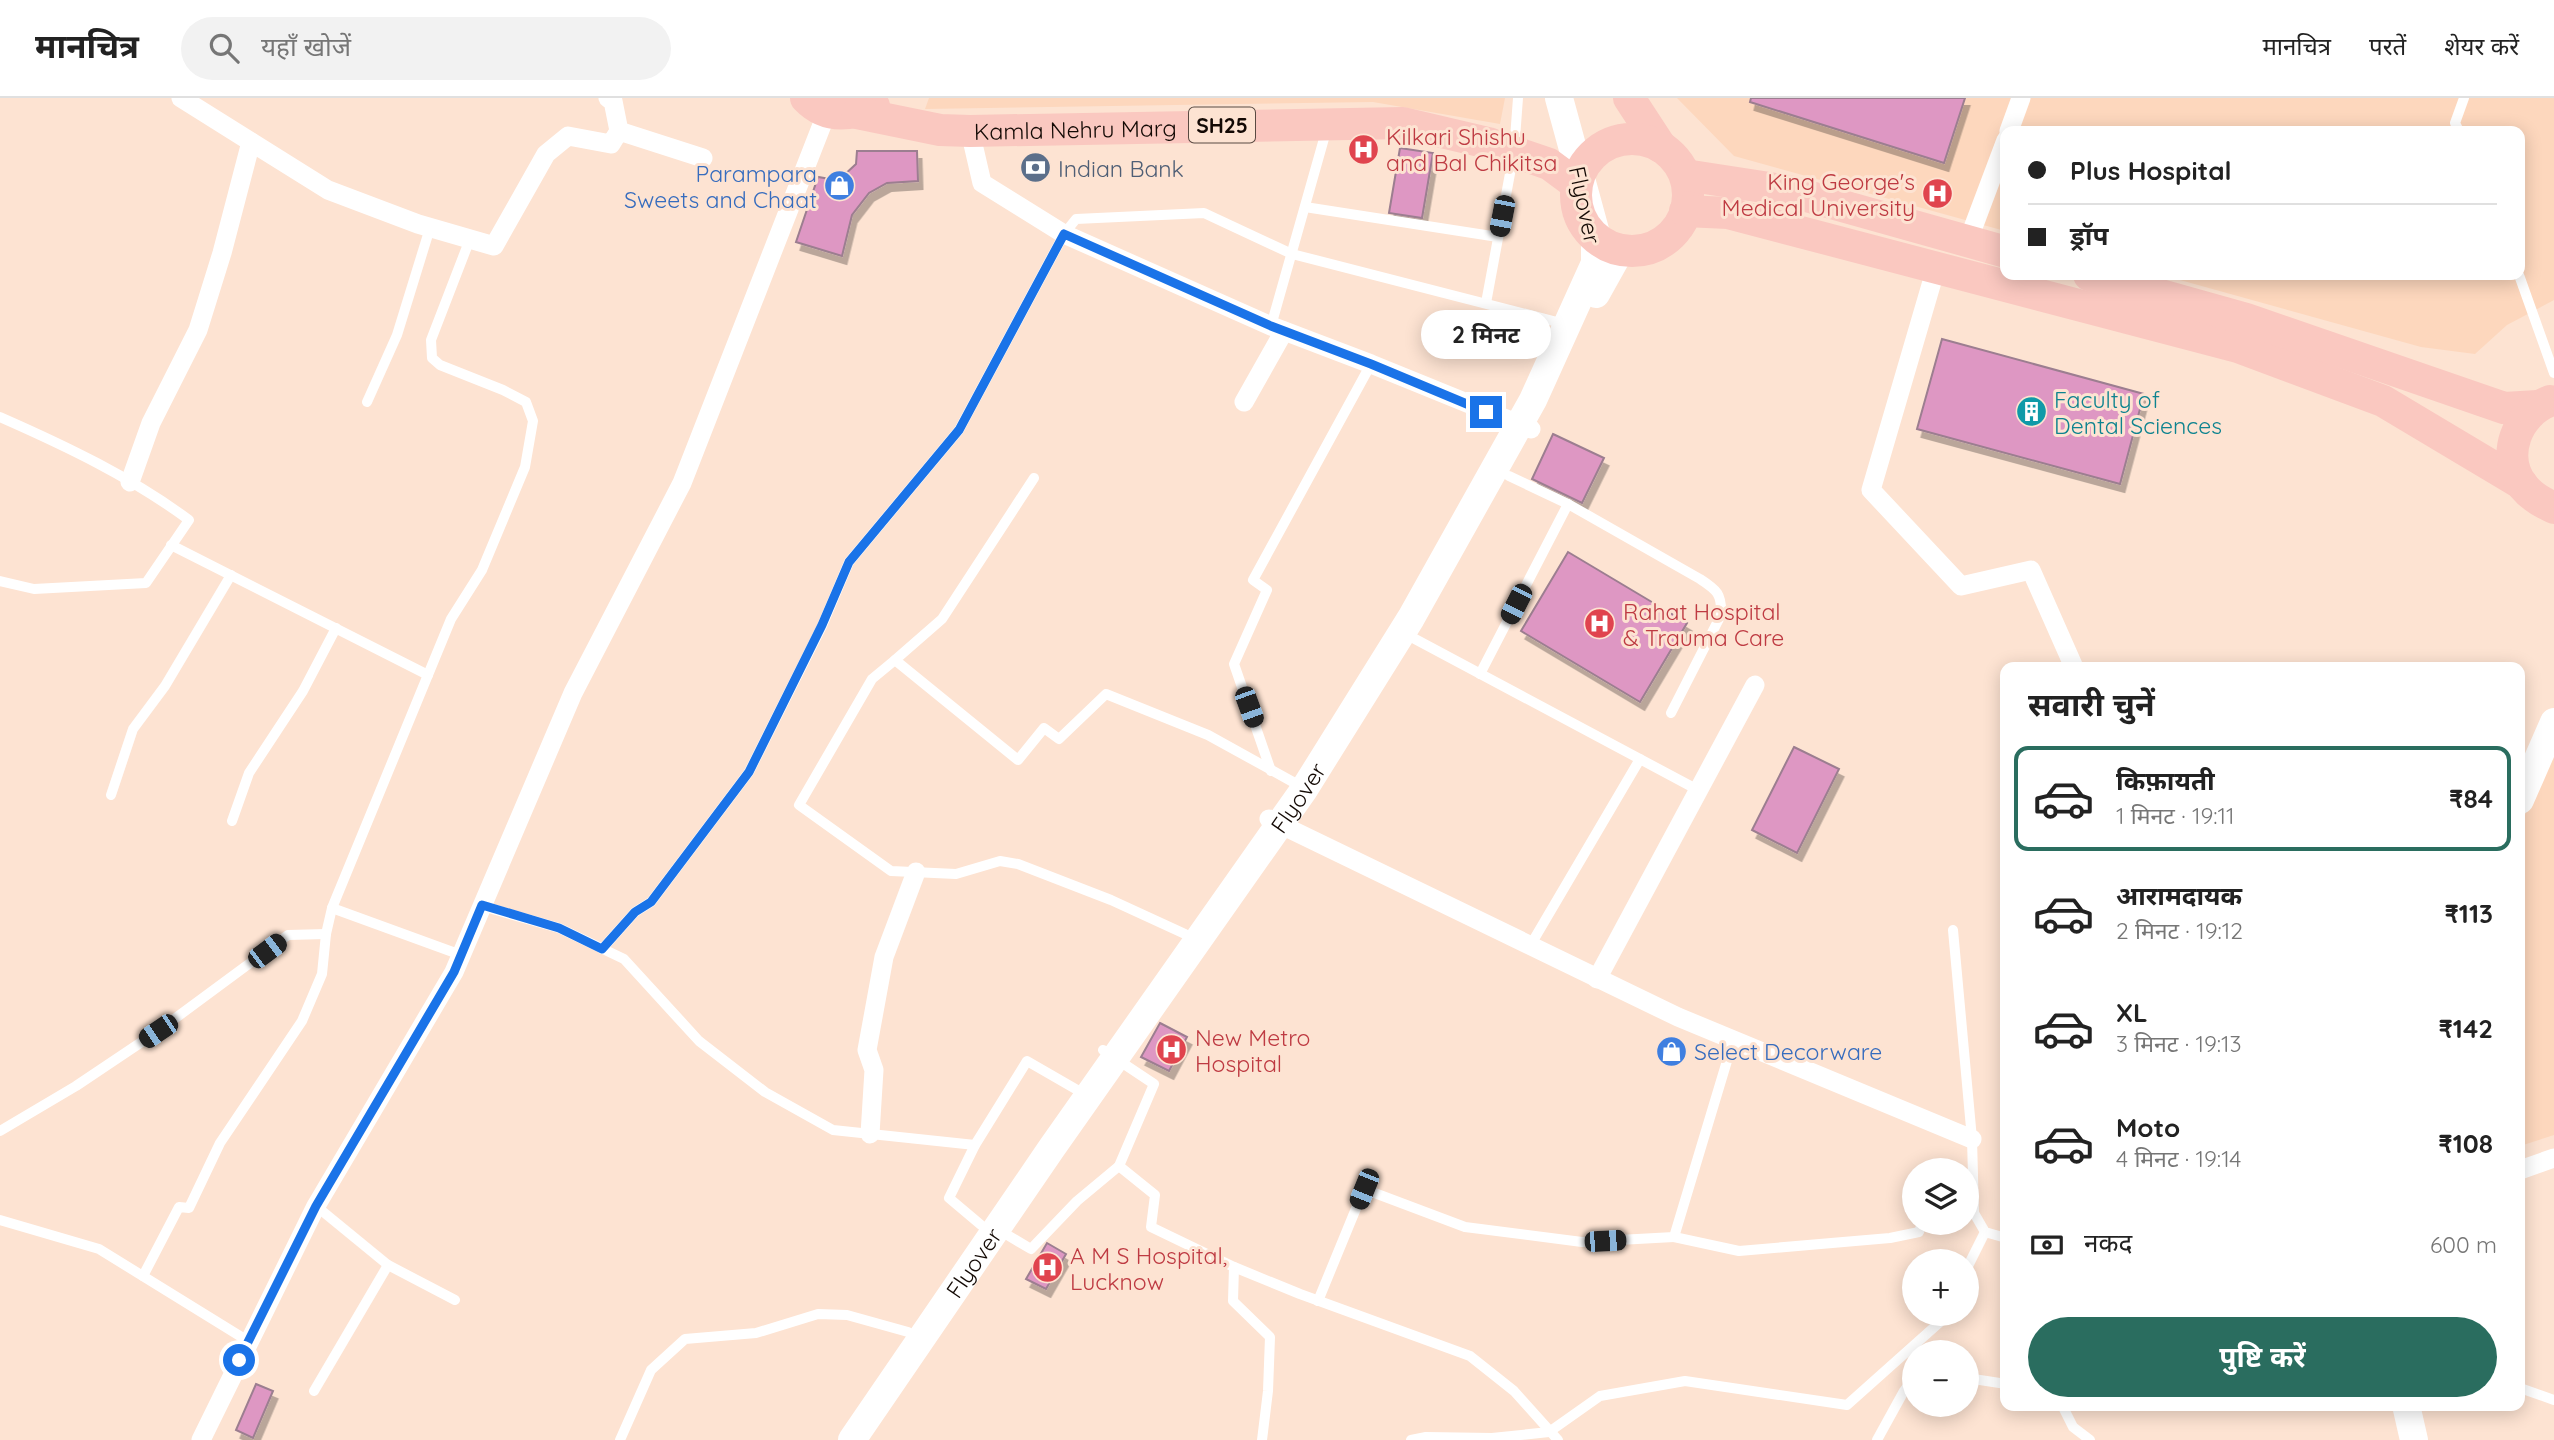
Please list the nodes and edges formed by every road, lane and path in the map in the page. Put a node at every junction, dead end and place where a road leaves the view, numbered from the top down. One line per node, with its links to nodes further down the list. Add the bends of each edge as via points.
1 (181, 98): 14 (street)
2 (608, 98): 12 (street, via 613,101)
3 (1518, 98): 16 (lane)
4 (1559, 98): 123 (main road, Flyover, via 1595,230 1595,263 1533,400 1411,618 1303,791)
5 (1629, 98): 15 (main road)
6 (2021, 98): 10 (street)
7 (2464, 98): 11 (lane)
8 (843, 105): 13 (main road, Kamla Nehru Marg / SH25, via 940,130); 73 (street, via 682,483 573,693)
9 (1328, 123): 13 (main road, Kamla Nehru Marg / SH25); 16 (main road, Kamla Nehru Marg / SH25, via 1403,123); 21 (lane)
10 (2011, 126)
11 (2456, 126)
12 (619, 131): 18 (street); 27 (street, via 611,144 568,136 546,154 494,246)
13 (970, 131): 25 (street, via 982,183)
14 (251, 142): 24 (street, via 328,190); 49 (street, via 198,330 151,423)
15 (1661, 146): 19 (main road); 20 (main road, via 1625,139 1601,148 1584,165)
16 (1514, 152): 20 (main road, Kamla Nehru Marg / SH25, via 1549,164); 26 (lane)
17 (2000, 157): 28 (street)
18 (703, 158)
19 (1685, 175): 22 (main road); 28 (main road, via 1789,191)
20 (1576, 184): 23 (main road, via 1576,206)
21 (1304, 207): 26 (lane); 31 (lane)
22 (1685, 211): 30 (main road, via 1678,228 1663,243 1645,251); 32 (main road, via 1728,214)
23 (1584, 226): 30 (main road, via 1598,241); 37 (main road, via 1583,260)
24 (430, 228): 27 (street); 42 (lane, via 397,335)
25 (1064, 234): 31 (lane, via 1076,219 1204,213); 39 (street); 79 (lane, via 959,430 849,562 749,772 651,902 635,912)
26 (1498, 237): 36 (lane)
27 (470, 239): 61 (lane, via 431,340 432,358 526,402 533,421 525,467 482,570 451,619)
28 (1968, 241): 29 (main road)
29 (2000, 250)
30 (1620, 251): 46 (main road)
31 (1292, 254): 36 (lane); 39 (lane)
32 (1936, 268): 38 (main road); 59 (street, via 1871,490 1961,586 2031,570)
33 (2107, 280): 35 (main road)
34 (2521, 280): 41 (lane)
35 (2148, 291): 38 (main road); 44 (main road, via 2246,319 2504,408)
36 (1486, 303): 37 (lane)
37 (1557, 322): 46 (main road, via 1529,386)
38 (2142, 322): 50 (main road, via 2238,346 2384,401)
39 (1278, 328): 40 (street); 43 (street)
40 (1371, 364): 46 (street); 66 (lane, via 1253,580 1267,590 1234,664)
41 (2554, 373)
42 (367, 402)
43 (1244, 402)
44 (2546, 402): 50 (main road, via 2521,422 2514,441 2514,463)
45 (0, 418): 49 (lane, via 65,445)
46 (1521, 426): 47 (main road); 66 (main road)
47 (1509, 477): 51 (lane); 57 (main road)
48 (1034, 478): 58 (lane, via 942,619)
49 (130, 482): 53 (lane, via 189,520)
50 (2522, 484): 52 (main road, via 2536,499)
51 (1568, 504): 60 (lane); 63 (lane, via 1700,579 1715,589 1722,601 1721,615)
52 (2554, 508)
53 (172, 545): 54 (lane); 55 (lane, via 146,583 34,589)
54 (231, 575): 56 (lane); 69 (lane, via 165,686 133,729)
55 (0, 581)
56 (336, 628): 61 (lane); 70 (lane, via 303,691 249,773)
57 (1415, 639): 60 (lane); 66 (main road)
58 (895, 660): 66 (lane, via 1018,760 1044,728 1059,739 1106,694 1208,735); 72 (lane, via 872,679 799,805 891,871)
59 (2072, 662)
60 (1480, 674): 65 (lane)
61 (428, 675): 74 (lane)
62 (1755, 685): 68 (street)
63 (1671, 713)
64 (2554, 721): 67 (main road)
65 (1640, 759): 68 (lane); 78 (lane)
66 (1293, 783): 71 (main road)
67 (2525, 788)
68 (1698, 790): 81 (street)
69 (111, 795)
70 (232, 821)
71 (1279, 823): 77 (main road); 78 (street); 83 (main road)
72 (916, 872): 77 (lane, via 956,874 1000,861 1018,864); 86 (street, via 884,957 867,1050 874,1070)
73 (482, 905): 79 (lane, via 559,928); 80 (street)
74 (332, 908): 76 (lane); 80 (lane)
75 (1952, 930): 87 (lane)
76 (326, 934): 85 (lane, via 288,935 158,1031); 105 (lane, via 322,974 302,1021 220,1143 189,1208 179,1207)
77 (1185, 934): 83 (main road)
78 (1529, 946): 81 (street)
79 (602, 949): 86 (lane, via 624,959 699,1041 765,1092 833,1130)
80 (461, 956): 93 (street)
81 (1597, 979): 82 (street)
82 (1734, 1041): 87 (street); 101 (lane)
83 (1114, 1057): 84 (main road); 91 (lane, via 1154,1084)
84 (1087, 1096): 88 (lane, via 1027,1061); 96 (main road); 99 (main road)
85 (0, 1131)
86 (870, 1134): 88 (lane)
87 (1972, 1139): 89 (lane)
88 (975, 1145): 96 (lane, via 949,1198)
89 (1972, 1158)
90 (2554, 1158): 92 (street)
91 (1119, 1166): 99 (lane, via 1031,1249); 104 (lane, via 1155,1195 1151,1227)
92 (2525, 1168)
93 (316, 1206): 103 (lane); 110 (street)
94 (0, 1220): 105 (lane, via 99,1249)
95 (1979, 1223): 97 (lane)
96 (981, 1225): 109 (main road)
97 (1985, 1231): 100 (lane); 102 (lane)
98 (1904, 1235): 101 (lane, via 1739,1251)
99 (1009, 1236): 124 (main road)
100 (2000, 1236)
101 (1674, 1237): 107 (lane, via 1582,1242 1465,1227 1364,1189)
102 (1976, 1249)
103 (388, 1265): 106 (lane); 114 (lane)
104 (1234, 1267): 107 (lane); 125 (lane, via 1233,1301 1270,1337)
105 (143, 1276): 110 (lane)
106 (455, 1300)
107 (1318, 1301): 119 (lane, via 1470,1356 1514,1391)
108 (1936, 1326): 119 (lane, via 1847,1405 1685,1381 1600,1396)
109 (908, 1332): 121 (lane, via 847,1315 818,1314 756,1333 685,1339 651,1370); 122 (main road)
110 (248, 1341): 120 (street)
111 (1979, 1380): 112 (lane)
112 (2000, 1383)
113 (2525, 1390): 116 (lane)
114 (314, 1391)
115 (1902, 1393): 128 (lane)
116 (2554, 1400)
117 (2065, 1411): 129 (lane, via 2073,1427)
118 (2407, 1411): 130 (main road)
119 (1549, 1432): 126 (lane); 127 (lane)
120 (201, 1440)
121 (620, 1440)
122 (834, 1440)
123 (852, 1440)
124 (872, 1440)
125 (1262, 1440)
126 (1411, 1440)
127 (1558, 1440)
128 (1877, 1440)
129 (2090, 1440)
130 (2414, 1440)

